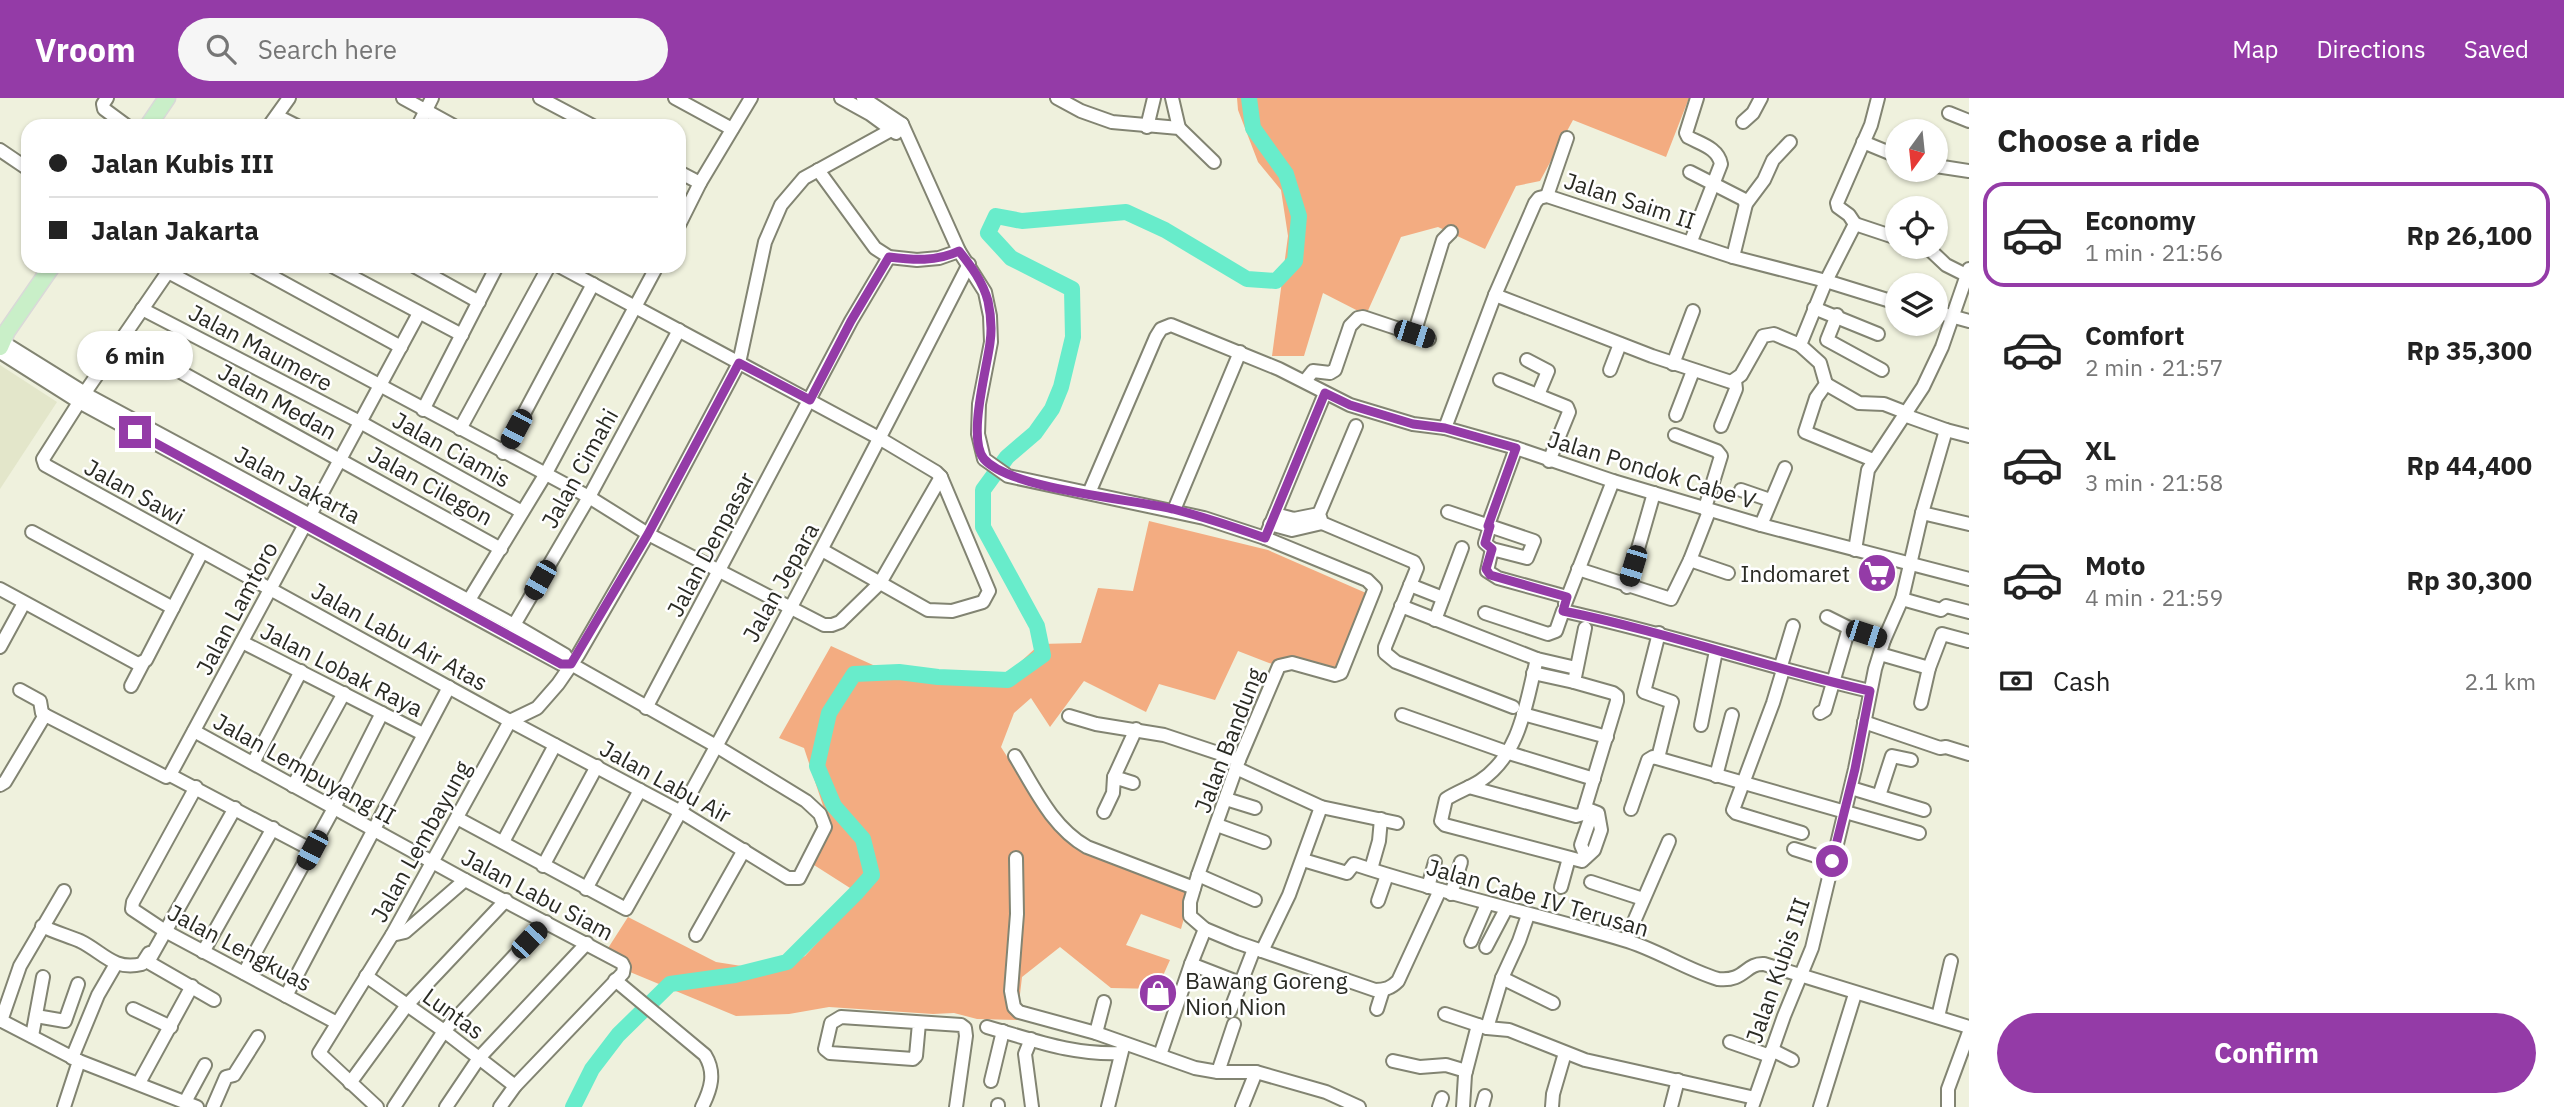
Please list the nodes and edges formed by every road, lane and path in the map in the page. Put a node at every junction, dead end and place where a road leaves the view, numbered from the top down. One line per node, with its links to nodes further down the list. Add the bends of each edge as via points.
1 (107, 98): 19 (street, via 104,109)
2 (167, 98): 20 (main road)
3 (289, 98): 21 (street)
4 (403, 98): 17 (street)
5 (432, 98): 17 (street)
6 (540, 98): 24 (street)
7 (675, 98): 30 (street)
8 (751, 98): 30 (street)
9 (841, 98): 27 (street)
10 (863, 98): 27 (street)
11 (1057, 98): 28 (street, via 1112,122)
12 (1154, 98): 28 (street)
13 (1172, 98): 29 (street)
14 (1697, 98): 44 (street, via 1686,134 1720,157)
15 (1761, 98): 26 (street)
16 (1878, 98): 33 (street)
17 (426, 111): 22 (street); 23 (street)
18 (1949, 113): 25 (street)
19 (118, 119)
20 (153, 119)
21 (274, 119)
22 (422, 119)
23 (441, 119)
24 (580, 119)
25 (1969, 121)
26 (1743, 122)
27 (897, 127): 39 (street); 52 (street, Jalan Bandung, via 911,144)
28 (1147, 127): 29 (street)
29 (1179, 128): 36 (street)
30 (732, 129): 43 (street)
31 (1566, 138): 45 (street)
32 (1790, 142): 46 (street)
33 (1863, 142): 35 (street); 48 (street, via 1837,203)
34 (0, 151): 37 (street)
35 (1885, 151)
36 (1214, 162)
37 (21, 164)
38 (1948, 168): 40 (street)
39 (818, 170): 53 (street, via 875,248); 94 (street, via 804,178 781,205 765,242)
40 (1969, 171)
41 (1690, 172): 44 (street)
42 (686, 176): 43 (street)
43 (700, 183): 47 (street)
44 (1713, 185): 46 (street); 51 (street)
45 (1548, 196): 51 (street, Jalan Saim II); 70 (street, Jalan Saim II, via 1535,203)
46 (1746, 204): 54 (street)
47 (686, 211)
48 (1855, 224): 50 (street); 68 (street)
49 (1451, 232): 83 (street, via 1443,240)
50 (1885, 234)
51 (1691, 242): 54 (street, Jalan Saim II)
52 (959, 251): 53 (street, via 917,260); 56 (street, Jalan Bandung)
53 (889, 257): 107 (street, Jalan Denpasar)
54 (1733, 257): 68 (street, Jalan Saim II)
55 (1940, 259): 57 (street)
56 (969, 264): 119 (street, Jalan Jepara); 130 (street, Jalan Bandung, via 985,292 990,316 991,342 979,413 984,459 1008,476)
57 (1968, 272): 80 (street)
58 (47, 273): 88 (main road)
59 (167, 273): 75 (street)
60 (177, 273): 103 (street)
61 (266, 273): 91 (street)
62 (345, 273): 77 (street)
63 (427, 273): 72 (street)
64 (494, 273): 72 (street)
65 (545, 273): 115 (street)
66 (572, 273): 69 (street)
67 (653, 273): 73 (street)
68 (1826, 281): 71 (street, Jalan Saim II); 74 (street)
69 (593, 284): 73 (street); 121 (street)
70 (1495, 295): 89 (street); 114 (street, Jalan Saim II)
71 (1885, 299)
72 (479, 302): 85 (street)
73 (635, 306): 82 (street); 126 (street)
74 (1814, 308): 78 (street); 90 (street)
75 (142, 309): 86 (street); 111 (street, Jalan Maumere)
76 (1693, 311): 95 (street)
77 (419, 313): 85 (street); 91 (street, Jalan Lamtoro)
78 (1837, 315): 84 (street); 97 (street, via 1827,340)
79 (1948, 315): 80 (street)
80 (1954, 317): 81 (street); 109 (street, via 1928,379)
81 (1969, 321)
82 (679, 330): 94 (street); 132 (street, Jalan Cimahi)
83 (1414, 334): 87 (street); 101 (street, via 1358,317 1350,326 1335,370 1313,371)
84 (1878, 334)
85 (462, 335): 108 (street)
86 (121, 339): 106 (street); 122 (street, Jalan Medan)
87 (1429, 339)
88 (2, 341): 106 (street, Jalan Jakarta)
89 (1620, 344): 95 (street); 96 (street)
90 (1800, 345): 100 (street, via 1774,334 1763,336); 102 (street, via 1820,363)
91 (401, 347): 103 (street, Jalan Lamtoro)
92 (1240, 352): 101 (street, Jalan Pondok Cabe V); 130 (street, Jalan Pondok Cabe V, via 1171,325 1161,329); 135 (street)
93 (1527, 360): 105 (street, via 1548,371)
94 (739, 363): 107 (street); 146 (street)
95 (1673, 364): 98 (street)
96 (1611, 370)
97 (1882, 370)
98 (1693, 371): 100 (street); 110 (street)
99 (1500, 380): 105 (street)
100 (1735, 381): 113 (street)
101 (1305, 382): 104 (street, Jalan Pondok Cabe V)
102 (1826, 384): 109 (street, via 1858,403 1884,404); 123 (street, via 1816,398 1805,432)
103 (380, 386): 108 (street); 111 (street, Jalan Lamtoro)
104 (1325, 393): 114 (street, Jalan Pondok Cabe V, via 1413,424); 140 (street)
105 (1538, 395): 124 (street, via 1569,409)
106 (82, 397): 141 (street, Jalan Jakarta); 153 (street, Jalan Sawi, via 45,456 45,465)
107 (810, 400): 119 (street); 157 (street, Jalan Denpasar)
108 (423, 410): 115 (street)
109 (1905, 414): 116 (street); 123 (street)
110 (1676, 415)
111 (360, 422): 122 (street, Jalan Lamtoro); 136 (street, Jalan Ciamis)
112 (1356, 426): 139 (street)
113 (1721, 426)
114 (1445, 428): 120 (street, Jalan Pondok Cabe V)
115 (460, 429): 121 (street)
116 (1945, 430): 118 (street); 138 (street, Jalan Kubis III)
117 (1675, 435): 134 (street, via 1720,453)
118 (1969, 436)
119 (879, 438): 127 (street); 151 (street, Jalan Jepara)
120 (1516, 448): 124 (street, Jalan Pondok Cabe V); 144 (street)
121 (503, 453): 126 (street)
122 (341, 459): 141 (street, Jalan Lamtoro); 148 (street, Jalan Cilegon)
123 (1873, 460): 152 (street, via 1864,485)
124 (1549, 461): 128 (street, Jalan Pondok Cabe V)
125 (1785, 468): 133 (street)
126 (545, 475): 132 (street); 136 (street)
127 (941, 477): 160 (street); 160 (street, via 989,587 988,597 952,611 928,610)
128 (1613, 481): 131 (street, Jalan Pondok Cabe V); 156 (street)
129 (1741, 490): 133 (street)
130 (1089, 493): 135 (street, Jalan Bandung)
131 (1654, 493): 134 (street, Jalan Pondok Cabe V); 162 (street)
132 (589, 497): 146 (street); 178 (street, Jalan Cimahi)
133 (1770, 500): 143 (street)
134 (1705, 508): 143 (street, Jalan Pondok Cabe V); 154 (street, via 1708,514)
135 (1174, 510): 147 (street, Jalan Bandung)
136 (523, 512): 148 (street)
137 (1448, 512): 144 (street)
138 (1922, 513): 142 (street); 155 (street, Jalan Kubis III)
139 (1321, 518): 140 (street, via 1292,530); 161 (street, via 1414,562 1417,568)
140 (1273, 519): 147 (street)
141 (308, 520): 164 (street, Jalan Lamtoro); 168 (street, Jalan Jakarta); 191 (street, Jalan Jakarta, via 561,664)
142 (1969, 524)
143 (1761, 525): 152 (street, Jalan Pondok Cabe V)
144 (1489, 526): 150 (street, via 1485,543); 150 (street, via 1534,541 1527,558)
145 (32, 532): 172 (street)
146 (648, 534): 157 (street); 191 (street)
147 (1265, 538): 228 (street, Jalan Bandung, via 1375,587 1341,673 1292,663 1279,666)
148 (501, 548): 168 (street)
149 (1462, 548): 166 (street)
150 (1492, 549): 165 (street, via 1486,569 1490,575)
151 (822, 550): 160 (street); 171 (street, Jalan Jepara)
152 (1855, 550): 155 (street, Jalan Pondok Cabe V)
153 (202, 552): 164 (street, Jalan Sawi); 172 (street)
154 (1690, 560): 158 (street); 162 (street, via 1671,599)
155 (1911, 563): 159 (street, Jalan Pondok Cabe V); 167 (street, Jalan Kubis III)
156 (1578, 569): 162 (street); 165 (street)
157 (719, 572): 171 (street); 205 (street, Jalan Denpasar)
158 (1728, 573)
159 (1969, 579)
160 (880, 583): 171 (street, via 850,614 832,625)
161 (1410, 585): 166 (street); 170 (street)
162 (1627, 587)
163 (0, 589): 169 (street)
164 (270, 589): 185 (street, Jalan Lamtoro); 200 (street, Jalan Labu Air Atas)
165 (1567, 597): 173 (street)
166 (1443, 598): 177 (street)
167 (1902, 599): 174 (street); 183 (street, Jalan Kubis III)
168 (468, 600): 178 (street, Jalan Jakarta)
169 (24, 603): 186 (street); 190 (street, via 132,662)
170 (1401, 606): 177 (street); 206 (street, via 1385,647 1388,658)
171 (789, 607): 221 (street, Jalan Jepara)
172 (173, 608): 190 (street)
173 (1563, 611): 175 (street, via 1556,631 1548,634); 182 (street)
174 (1969, 612)
175 (1485, 613)
176 (1827, 617): 181 (street)
177 (1435, 620): 189 (street)
178 (514, 625): 191 (street, Jalan Jakarta, via 565,655)
179 (1793, 626): 194 (street)
180 (1585, 628): 192 (street)
181 (1849, 628): 183 (street); 198 (street)
182 (1659, 633): 187 (street); 225 (street, via 1644,692 1672,702)
183 (1884, 640): 188 (street, Jalan Kubis III)
184 (1968, 640): 193 (street, via 1942,634)
185 (242, 642): 195 (street, Jalan Lobak Raya); 217 (street, Jalan Lamtoro)
186 (0, 647)
187 (1716, 652): 194 (street); 215 (street)
188 (1880, 653): 193 (street); 202 (street, Jalan Kubis III)
189 (1537, 659): 192 (street); 196 (street)
190 (143, 663): 199 (street)
191 (571, 664): 205 (street, Jalan Jakarta); 213 (street, via 537,708)
192 (1576, 668): 197 (street)
193 (1929, 668): 204 (street)
194 (1782, 669): 198 (street); 234 (street)
195 (301, 671): 203 (street, Jalan Lobak Raya); 227 (street)
196 (1533, 673): 197 (street); 206 (street)
197 (1574, 682): 219 (street, via 1617,696)
198 (1831, 682): 202 (street); 208 (street, via 1825,710)
199 (131, 686)
200 (449, 687): 213 (street, Jalan Labu Air Atas); 218 (street)
201 (20, 690): 209 (street, via 40,701)
202 (1870, 691): 214 (street, Jalan Kubis III)
203 (344, 693): 207 (street, Jalan Lobak Raya); 237 (street)
204 (1921, 703)
205 (646, 708): 221 (street, Jalan Jakarta)
206 (1518, 711): 219 (street); 222 (street)
207 (382, 713): 218 (street, Jalan Lobak Raya); 246 (street)
208 (1820, 713)
209 (45, 715): 230 (street, via 166,777); 236 (street)
210 (1402, 715): 222 (street)
211 (1732, 715): 231 (street)
212 (1069, 716): 216 (street)
213 (510, 721): 220 (street, Jalan Labu Air); 254 (street, Jalan Lembayung)
214 (1864, 722): 223 (street); 240 (street, Jalan Kubis III)
215 (1701, 725)
216 (1136, 729): 228 (street); 232 (street)
217 (194, 731): 227 (street, Jalan Lempuyang II); 230 (street, Jalan Lamtoro)
218 (424, 734): 259 (street)
219 (1607, 737): 233 (street)
220 (555, 745): 229 (street, Jalan Labu Air); 263 (street)
221 (716, 746): 252 (street, Jalan Jepara); 279 (street, Jalan Jakarta, via 820,814 825,827)
222 (1509, 753): 233 (street); 239 (street)
223 (1969, 754)
224 (1015, 755): 283 (street, via 1048,809 1072,837)
225 (1654, 757): 231 (street); 249 (street)
226 (1911, 760): 242 (street, via 1892,756)
227 (253, 763): 237 (street, Jalan Lempuyang II)
228 (1238, 764): 243 (street, Jalan Bandung); 244 (street)
229 (597, 766): 241 (street, Jalan Labu Air); 275 (street)
230 (170, 775): 238 (street)
231 (1716, 776): 234 (street)
232 (1114, 777): 235 (street); 253 (street)
233 (1594, 779): 248 (street)
234 (1742, 782): 251 (street); 260 (street, via 1734,812)
235 (1133, 783)
236 (0, 785)
237 (293, 786): 246 (street, Jalan Lempuyang II)
238 (196, 787): 245 (street); 297 (street, Jalan Lengkuas, via 133,902 133,910)
239 (1469, 787): 248 (street, via 1576,816); 269 (street, via 1446,799 1442,823)
240 (1851, 788): 242 (street); 251 (street, Jalan Kubis III)
241 (640, 790): 252 (street, Jalan Labu Air); 284 (street)
242 (1879, 796): 250 (street)
243 (1226, 799): 247 (street); 257 (street, Jalan Bandung)
244 (1321, 807): 255 (street); 270 (street)
245 (235, 808): 258 (street); 297 (street)
246 (334, 808): 259 (street, Jalan Lempuyang II); 266 (street)
247 (1255, 808)
248 (1585, 808): 269 (street, via 1598,813 1601,830 1584,861)
249 (1630, 809)
250 (1924, 810)
251 (1844, 811): 261 (street); 271 (street, Jalan Kubis III)
252 (681, 812): 267 (street, Jalan Labu Air); 284 (street, Jalan Jepara, via 626,909)
253 (1104, 812)
254 (457, 818): 263 (street); 272 (street, Jalan Lembayung)
255 (1381, 819): 256 (street); 276 (street)
256 (1397, 823)
257 (1217, 825): 264 (street); 277 (street, Jalan Bandung)
258 (273, 828): 266 (street); 306 (street)
259 (375, 830): 272 (street, Jalan Lempuyang II); 323 (street)
260 (1802, 833)
261 (1919, 833)
262 (1668, 841): 287 (street)
263 (503, 842): 275 (street)
264 (1264, 842)
265 (1794, 849): 271 (street)
266 (312, 850): 312 (street)
267 (744, 850): 279 (street, Jalan Labu Air, via 788,878); 299 (street)
268 (1016, 858): 344 (street, via 1014,1007)
269 (1569, 858): 282 (street)
270 (1303, 860): 276 (street, Jalan Cabe IV Terusan, via 1347,873 1354,864); 305 (street)
271 (1832, 861): 304 (street, Jalan Kubis III)
272 (434, 862): 280 (street, Jalan Labu Siam); 298 (street, Jalan Lembayung)
273 (1435, 862): 285 (street)
274 (1461, 862): 285 (street)
275 (543, 866): 284 (street)
276 (1371, 869): 278 (street, Jalan Cabe IV Terusan)
277 (1198, 875): 283 (street, Jalan Bandung); 289 (street)
278 (1387, 876): 285 (street, Jalan Cabe IV Terusan); 290 (street)
279 (799, 878)
280 (465, 880): 288 (street, Jalan Labu Siam); 298 (street, via 405,932)
281 (1591, 882): 287 (street)
282 (1561, 887)
283 (1194, 888): 296 (street, Jalan Bandung, via 1190,916)
284 (586, 889)
285 (1440, 890): 291 (street, Jalan Cabe IV Terusan); 321 (street, via 1398,981)
286 (64, 891): 295 (street)
287 (1643, 899): 300 (street)
288 (506, 900): 294 (street, Jalan Labu Siam); 327 (street)
289 (1255, 900)
290 (1378, 901)
291 (1487, 904): 292 (street, Jalan Cabe IV Terusan); 301 (street)
292 (1506, 909): 293 (street, Jalan Cabe IV Terusan); 303 (street)
293 (1528, 915): 300 (street, Jalan Cabe IV Terusan); 316 (street)
294 (546, 922): 302 (street, Jalan Labu Siam); 342 (street)
295 (42, 926): 310 (street); 334 (street, via 20,966)
296 (1205, 929): 305 (street); 311 (street)
297 (165, 931): 306 (street, Jalan Lengkuas); 308 (street)
298 (393, 935): 313 (street, Jalan Lembayung)
299 (696, 935)
300 (1626, 940): 315 (street, Jalan Cabe IV Terusan, via 1718,979 1736,979 1758,963)
301 (1471, 941)
302 (587, 943): 317 (street, Jalan Labu Siam, via 622,963 624,971); 353 (street)
303 (1486, 947)
304 (1812, 948): 307 (street); 315 (street, Jalan Kubis III)
305 (1258, 950): 318 (street); 321 (street)
306 (204, 952): 312 (street, Jalan Lengkuas)
307 (1825, 952)
308 (153, 954): 310 (street, via 142,964 127,968); 320 (street, via 149,962)
309 (1951, 961): 333 (street)
310 (116, 964): 354 (street, via 99,995)
311 (1191, 964): 318 (street); 352 (street)
312 (244, 973): 323 (street, Jalan Lengkuas)
313 (366, 976): 327 (street, Luntas); 335 (street, Jalan Lembayung)
314 (43, 977): 332 (street)
315 (1801, 977): 322 (street); 351 (street, Jalan Kubis III)
316 (1502, 978): 326 (street); 338 (street)
317 (615, 981): 365 (street); 374 (street, via 705,1055 712,1076)
318 (1240, 983): 330 (street)
319 (78, 984): 332 (street, via 65,1021)
320 (192, 986): 324 (street); 339 (street)
321 (1383, 990): 329 (street)
322 (1855, 994): 333 (street); 383 (street)
323 (286, 996): 335 (street, Jalan Lengkuas)
324 (214, 1000)
325 (1104, 1002): 344 (street)
326 (1553, 1003)
327 (407, 1005): 342 (street, Luntas); 364 (street)
328 (133, 1009): 339 (street)
329 (1377, 1009)
330 (1230, 1011)
331 (1444, 1014): 338 (street)
332 (36, 1016): 345 (street)
333 (1938, 1017): 341 (street)
334 (1, 1021): 345 (street)
335 (337, 1023): 364 (street, Jalan Lembayung, via 319,1053)
336 (919, 1023): 336 (street, via 841,1017 831,1023 825,1049 913,1059); 375 (street, via 965,1028)
337 (1234, 1024): 359 (street)
338 (1483, 1026): 350 (street, via 1509,1030); 358 (street)
339 (171, 1027): 363 (street)
340 (987, 1027): 343 (street)
341 (1969, 1030): 384 (street, via 1948,1089)
342 (444, 1031): 353 (street, Luntas); 371 (street)
343 (1003, 1031): 347 (street); 362 (street)
344 (1096, 1033): 349 (street)
345 (32, 1036): 354 (street)
346 (258, 1037): 369 (street, via 234,1076 226,1077)
347 (1031, 1040): 349 (street, via 1092,1054); 376 (street, via 1026,1054)
348 (1730, 1042): 351 (street)
349 (1123, 1048): 352 (street); 377 (street)
350 (1565, 1053): 361 (street); 381 (street)
351 (1771, 1053): 355 (street); 366 (street, Jalan Kubis III)
352 (1160, 1055): 359 (street)
353 (479, 1058): 365 (street, Luntas); 372 (street)
354 (76, 1060): 363 (street); 368 (street)
355 (1792, 1060)
356 (1394, 1061): 358 (street)
357 (205, 1065): 367 (street)
358 (1466, 1071): 380 (street)
359 (1219, 1072): 360 (street)
360 (1256, 1072): 378 (street); 379 (street, via 1326,1092)
361 (1678, 1080): 366 (street); 382 (street)
362 (991, 1081)
363 (139, 1083): 367 (street)
364 (350, 1083): 370 (street)
365 (515, 1086): 373 (street)
366 (1754, 1103)
367 (191, 1105)
368 (64, 1107)
369 (213, 1107)
370 (377, 1107)
371 (394, 1107)
372 (446, 1107)
373 (500, 1107)
374 (702, 1107)
375 (956, 1107)
376 (1032, 1107)
377 (1108, 1107)
378 (1242, 1107)
379 (1359, 1107)
380 (1463, 1107)
381 (1552, 1107)
382 (1671, 1107)
383 (1820, 1107)
384 (1948, 1107)

